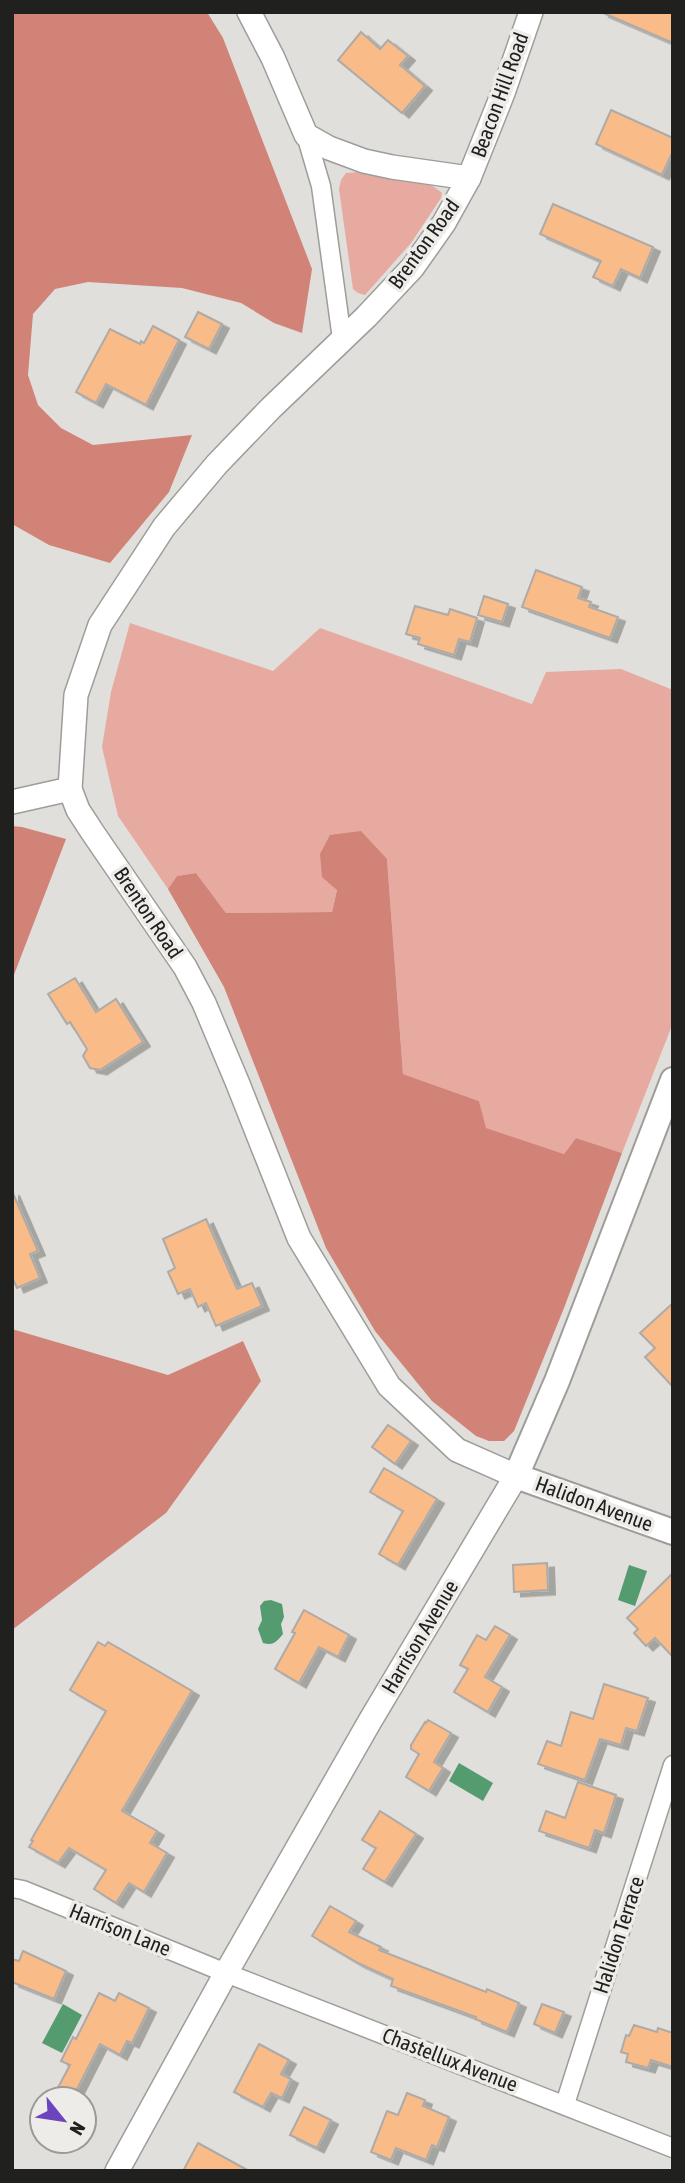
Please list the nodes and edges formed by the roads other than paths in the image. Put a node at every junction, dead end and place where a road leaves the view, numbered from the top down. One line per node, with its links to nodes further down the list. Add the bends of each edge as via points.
1 (249, 12): 3 (street)
2 (531, 12): 4 (street, Beacon Hill Road)
3 (306, 135): 4 (street, Brenton Road, via 364,160); 5 (street, via 321,186)
4 (469, 178): 5 (street, Brenton Road, via 413,267)
5 (342, 339): 6 (street, Brenton Road, via 240,440 182,506 100,625 76,695)
6 (70, 789): 7 (street); 9 (street, Brenton Road, via 78,810 204,1003 299,1238 389,1386 457,1450)
7 (12, 802)
8 (673, 1080): 9 (main road, Harrison Avenue)
9 (516, 1476): 10 (main road, Halidon Avenue); 13 (street, Harrison Avenue)
10 (673, 1532)
11 (673, 1765): 14 (street, Halidon Terrace)
12 (12, 1888): 13 (street, Harrison Lane)
13 (226, 1973): 14 (street, Chastellux Avenue); 16 (street, Harrison Avenue)
14 (565, 2104): 15 (street, Chastellux Avenue)
15 (673, 2148)
16 (117, 2171)

